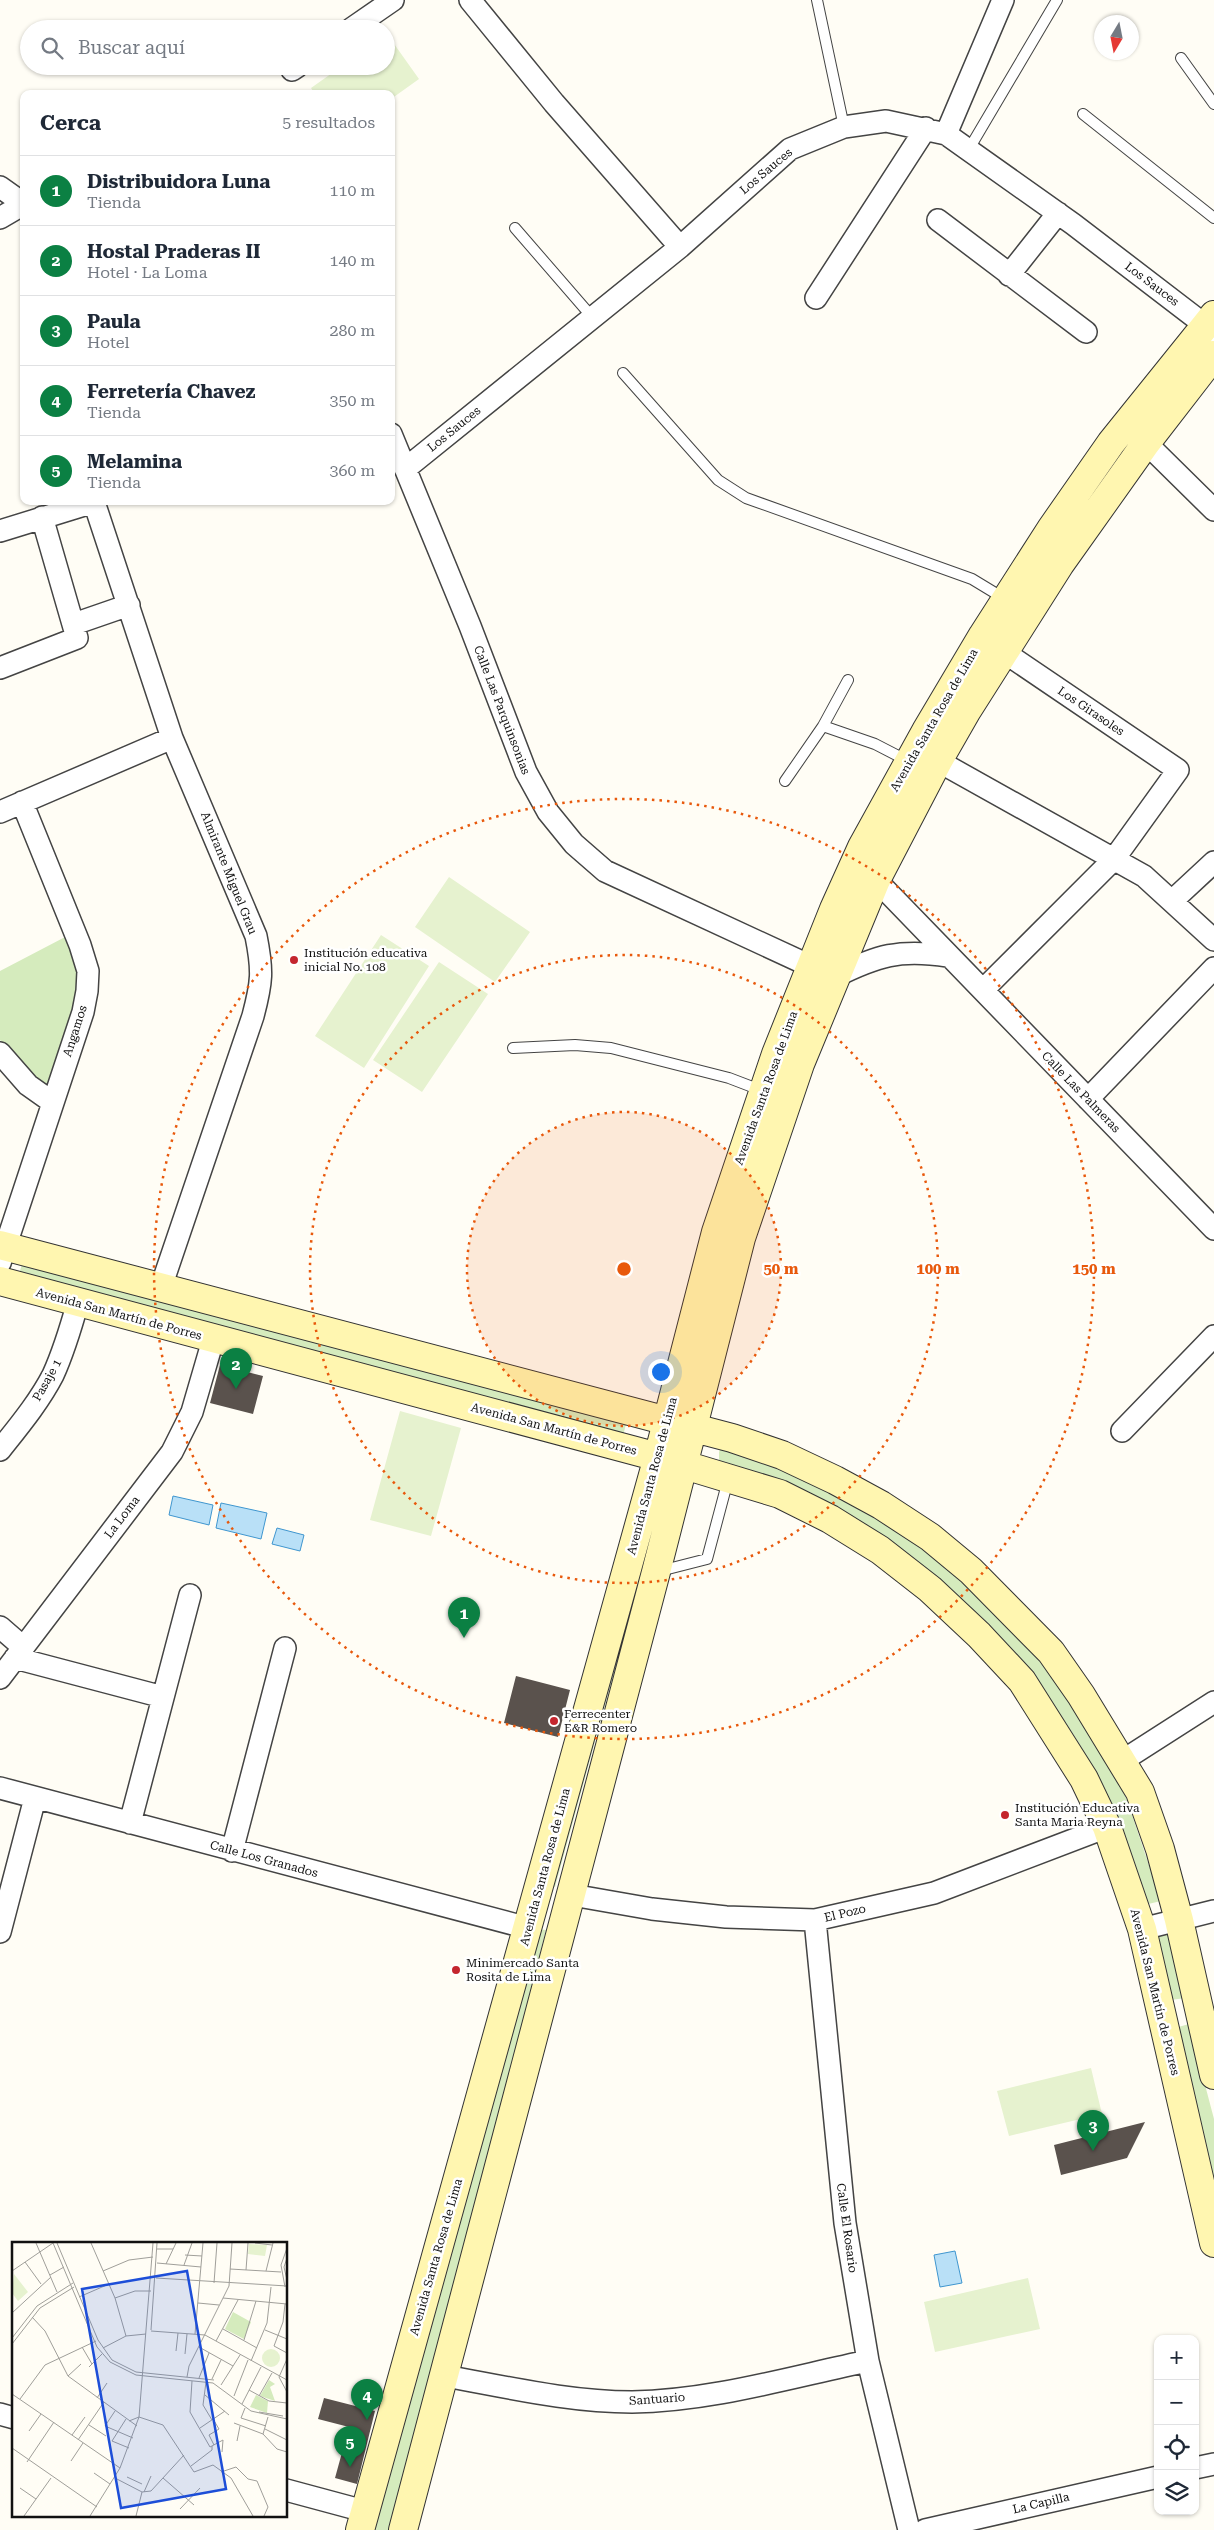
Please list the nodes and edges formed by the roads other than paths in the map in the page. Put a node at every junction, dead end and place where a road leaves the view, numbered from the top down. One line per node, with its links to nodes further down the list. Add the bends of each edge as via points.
1 (393, 0): 6 (street)
2 (470, 0): 21 (street)
3 (817, 0): 10 (lane)
4 (1004, 0): 11 (street)
5 (1057, 0): 12 (lane)
6 (365, 20)
7 (1181, 58): 8 (lane)
8 (1214, 104)
9 (1083, 114): 18 (lane)
10 (844, 127): 11 (street, Los Sauces, via 886,121); 21 (street, Los Sauces, via 790,149)
11 (936, 131): 12 (street, Los Sauces); 23 (street)
12 (968, 149): 16 (street, Los Sauces)
13 (0, 187): 14 (street)
14 (20, 201)
15 (20, 206): 17 (street)
16 (1058, 212): 22 (street); 25 (street, Los Sauces)
17 (0, 218)
18 (1214, 218)
19 (938, 220): 22 (street)
20 (515, 228): 24 (lane)
21 (680, 247): 24 (street, Los Sauces)
22 (1009, 275): 26 (street)
23 (816, 298)
24 (593, 318): 31 (street, Los Sauces)
25 (1211, 324): 37 (main road, Avenida Santa Rosa de Lima, via 1111,443)
26 (1086, 332)
27 (1214, 355): 30 (main road, Avenida Santa Rosa de Lima)
28 (623, 373): 37 (lane, via 718,480 746,498 972,579)
29 (395, 443): 31 (street, Calle Las Parquinsonias)
30 (1146, 443): 34 (street); 40 (main road, Avenida Santa Rosa de Lima, via 1060,564)
31 (406, 469): 56 (street, Calle Las Parquinsonias, via 526,772 553,818 574,844 605,871)
32 (69, 505): 35 (street)
33 (95, 505): 38 (street, Almirante Miguel Grau)
34 (1214, 510)
35 (42, 517): 36 (street); 39 (street)
36 (0, 531)
37 (1006, 599): 46 (main road, Avenida Santa Rosa de Lima)
38 (129, 605): 39 (street); 44 (street, Almirante Miguel Grau)
39 (75, 631): 41 (street)
40 (1004, 652): 45 (main road, Avenida Santa Rosa de Lima); 49 (street, Los Girasoles, via 1178,770)
41 (0, 668)
42 (848, 680): 43 (lane)
43 (823, 726): 46 (lane, via 875,744); 47 (lane)
44 (172, 738): 48 (street); 66 (street, Almirante Miguel Grau, via 256,936 262,982)
45 (938, 761): 49 (street); 51 (main road, Avenida Santa Rosa de Lima)
46 (909, 762): 56 (main road, Avenida Santa Rosa de Lima, via 862,847)
47 (785, 780)
48 (7, 803): 62 (street, Angamos, via 80,945 88,971 83,1012)
49 (1114, 859): 52 (street, via 1144,876); 57 (street)
50 (1214, 862): 52 (street)
51 (876, 880): 54 (street, Calle Las Palmeras); 56 (main road, Avenida Santa Rosa de Lima)
52 (1172, 901): 53 (street)
53 (1214, 940)
54 (948, 956): 56 (street, via 897,953); 57 (street, Calle Las Palmeras)
55 (1214, 968): 61 (street)
56 (823, 973): 60 (main road, Avenida Santa Rosa de Lima); 70 (main road, Avenida Santa Rosa de Lima, via 796,1072)
57 (983, 990): 61 (street, Calle Las Palmeras)
58 (513, 1048): 60 (lane, via 575,1045 611,1048 729,1078)
59 (0, 1053): 62 (street, via 28,1084)
60 (764, 1091): 70 (main road, Avenida Santa Rosa de Lima, via 716,1232)
61 (1088, 1099): 63 (street, Calle Las Palmeras)
62 (52, 1102): 64 (street, Angamos)
63 (1210, 1216)
64 (2, 1251): 66 (main road)
65 (0, 1281): 67 (main road, Avenida San Martín de Porres)
66 (161, 1287): 70 (main road)
67 (78, 1302): 69 (main road, Avenida San Martín de Porres); 72 (street, Pasaje 1, via 52,1376)
68 (1214, 1336): 71 (street)
69 (213, 1340): 73 (main road, Avenida San Martín de Porres); 82 (street, La Loma, via 192,1412 172,1452)
70 (680, 1424): 73 (main road, Avenida Santa Rosa de Lima); 74 (main road, Avenida Santa Rosa de Lima); 76 (main road, via 782,1455 835,1480 930,1537)
71 (1122, 1431)
72 (0, 1450)
73 (658, 1457): 74 (main road, Avenida San Martín de Porres); 98 (main road, Avenida Santa Rosa de Lima)
74 (684, 1465): 75 (main road, Avenida San Martín de Porres); 77 (main road, Avenida Santa Rosa de Lima)
75 (729, 1478): 77 (lane, via 707,1559); 79 (main road, Avenida San Martín de Porres, via 780,1494 830,1519 880,1550)
76 (971, 1571): 79 (main road); 83 (main road)
77 (656, 1572): 94 (main road, Avenida Santa Rosa de Lima)
78 (190, 1595): 86 (street)
79 (943, 1601): 85 (main road, Avenida San Martín de Porres)
80 (0, 1627): 82 (street)
81 (285, 1648): 93 (street)
82 (19, 1652): 84 (street, La Loma); 86 (street)
83 (1051, 1652): 85 (main road); 88 (main road)
84 (0, 1678)
85 (1022, 1681): 92 (main road, Avenida San Martín de Porres, via 1084,1779)
86 (163, 1697): 91 (street)
87 (1214, 1702): 88 (street)
88 (1122, 1761): 97 (main road, via 1140,1792 1160,1849)
89 (0, 1788): 90 (street, Calle Los Granados)
90 (35, 1798): 91 (street, Calle Los Granados); 100 (street)
91 (130, 1824): 93 (street, Calle Los Granados)
92 (1107, 1827): 96 (street, El Pozo, via 934,1893); 99 (main road, Avenida San Martín de Porres)
93 (232, 1851): 98 (street, Calle Los Granados)
94 (572, 1895): 96 (street, El Pozo, via 652,1909 726,1917); 107 (main road, Avenida Santa Rosa de Lima)
95 (1214, 1910): 97 (street)
96 (815, 1920): 106 (street, Calle El Rosario, via 845,2223)
97 (1179, 1920): 99 (street); 101 (main road)
98 (528, 1928): 112 (main road, Avenida Santa Rosa de Lima)
99 (1142, 1929): 102 (main road, Avenida San Martín de Porres)
100 (0, 1932)
101 (1200, 2012): 102 (main road); 103 (main road)
102 (1163, 2020): 104 (main road, Avenida San Martín de Porres)
103 (1214, 2075)
104 (1210, 2210): 105 (main road, Avenida San Martín de Porres)
105 (1214, 2243)
106 (868, 2361): 107 (street, Santuario, via 689,2397 632,2402 569,2398); 114 (street, Calle El Rosario)
107 (445, 2376): 113 (main road, Avenida Santa Rosa de Lima)
108 (1214, 2464): 109 (street)
109 (1199, 2467)
110 (1154, 2478): 115 (street, La Capilla)
111 (288, 2491): 112 (street)
112 (362, 2520)
113 (403, 2530)
114 (909, 2530)
115 (925, 2530)

